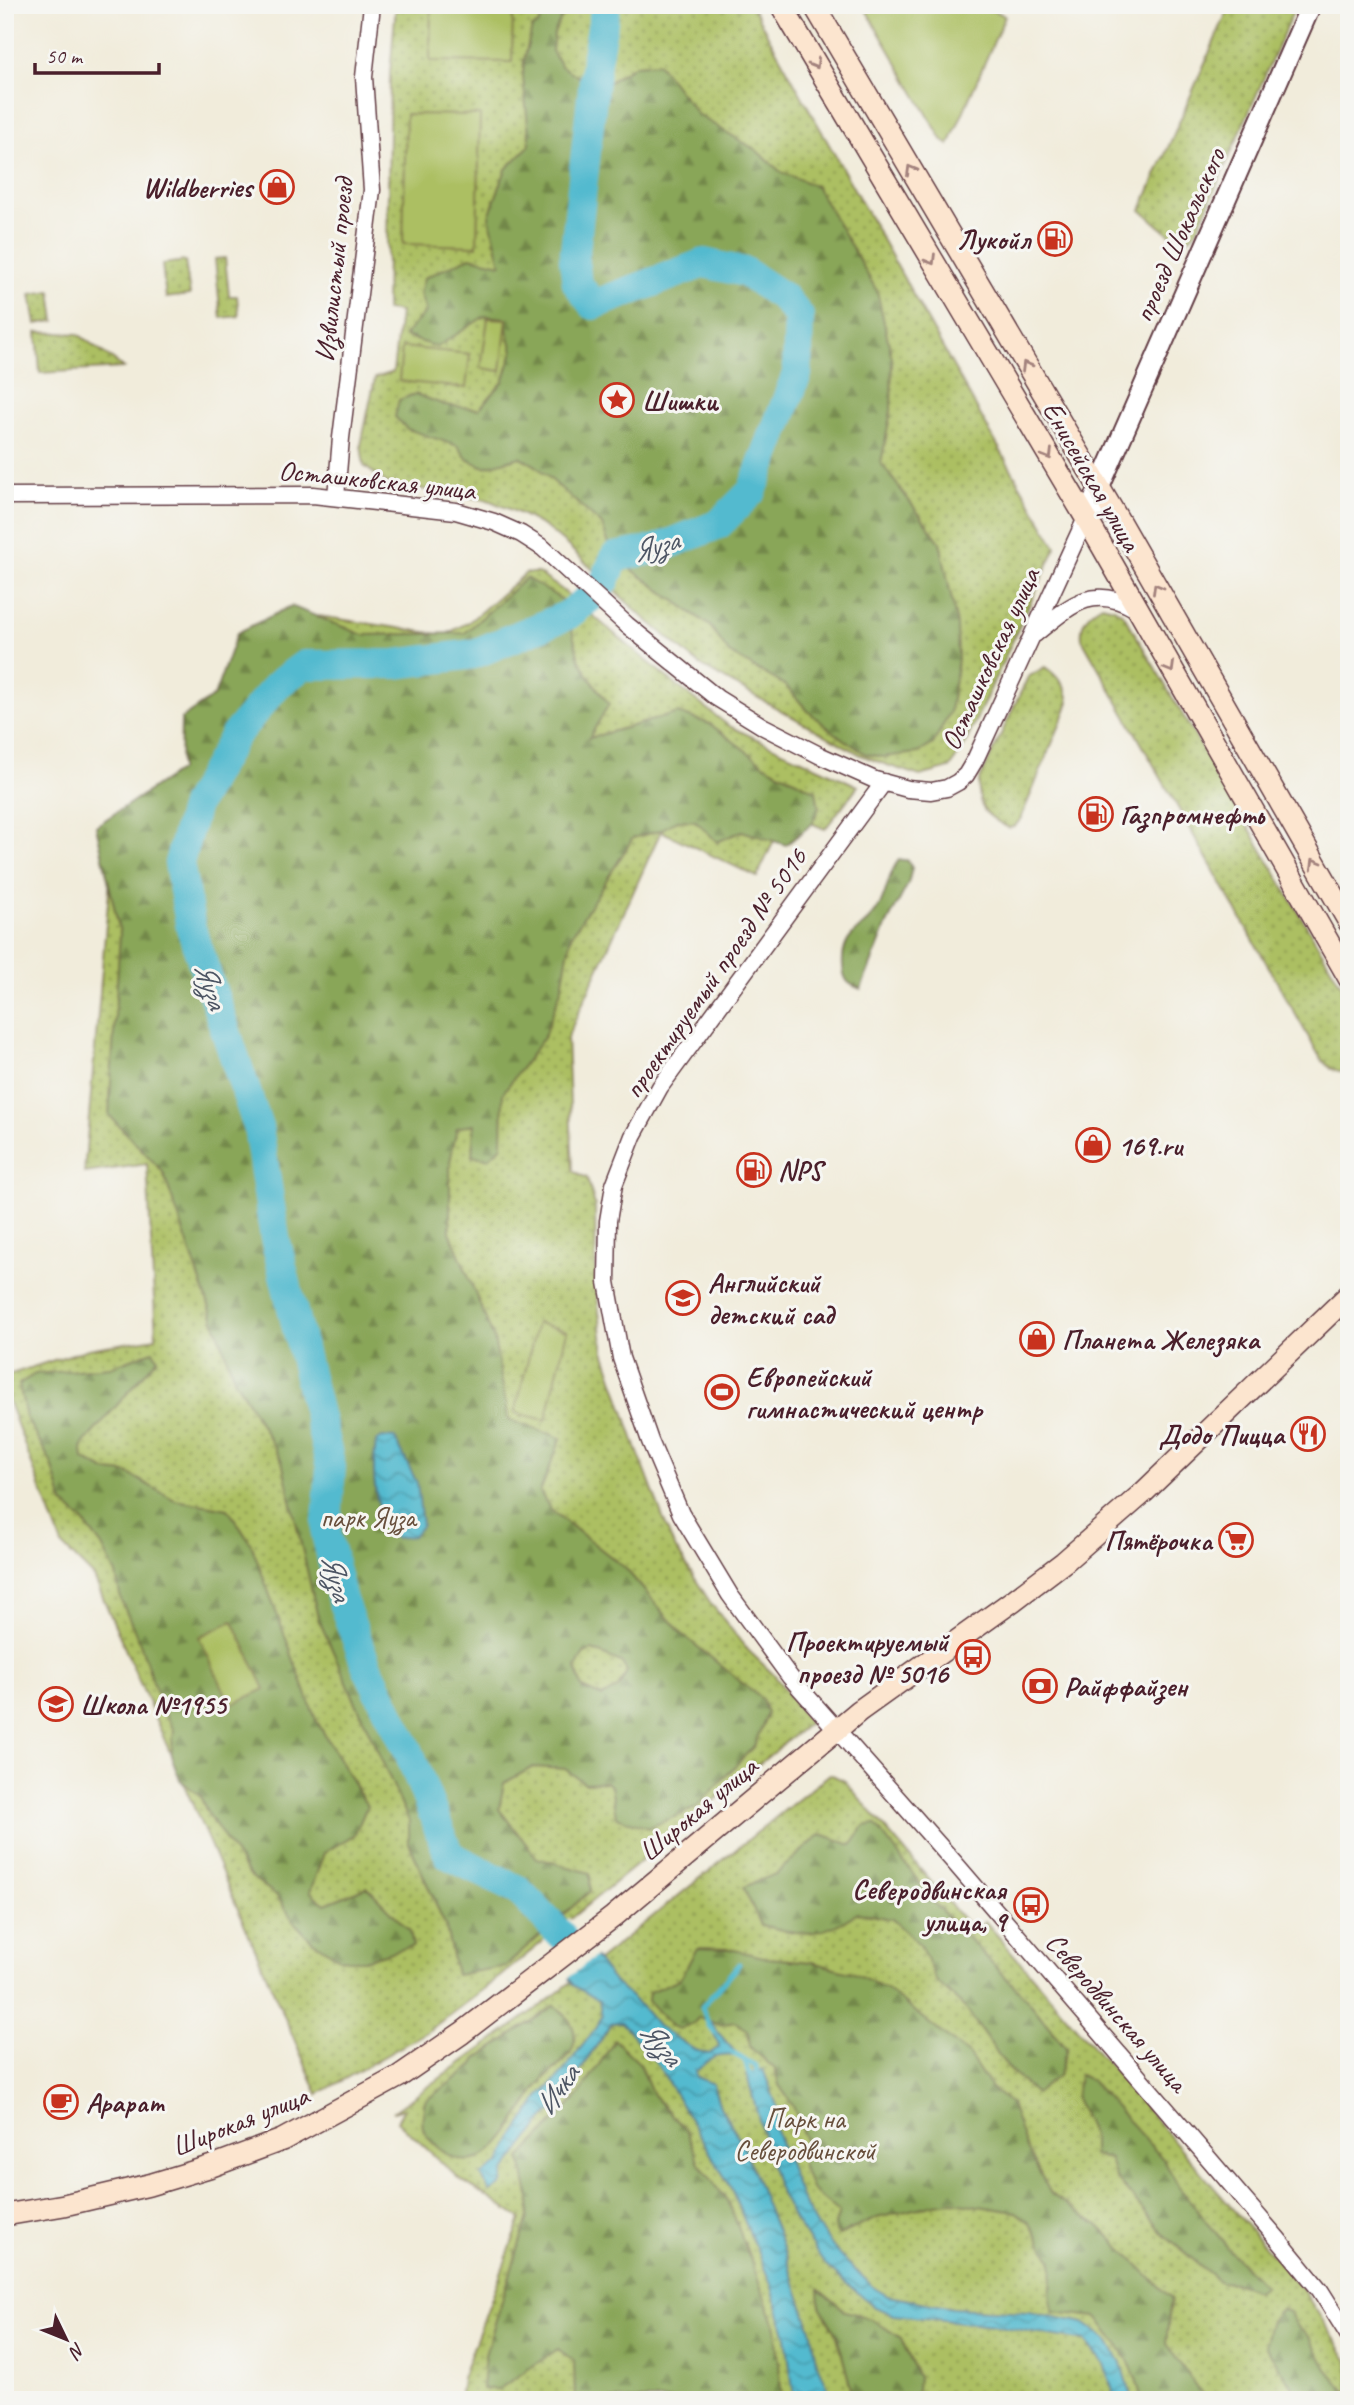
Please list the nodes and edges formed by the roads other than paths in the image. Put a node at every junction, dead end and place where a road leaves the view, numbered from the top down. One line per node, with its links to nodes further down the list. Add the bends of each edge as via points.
1 (372, 5): 7 (street, Извилистый проезд, via 364,77 372,190)
2 (781, 5): 8 (main road, Енисейская улица, one-way to 8)
3 (814, 5): 5 (main road, Енисейская улица, one-way to 3)
4 (1311, 5): 5 (street, проезд Шокальского)
5 (1099, 487): 8 (street, Осташковская улица); 9 (main road, Енисейская улица)
6 (5, 496): 7 (street, Осташковская улица)
7 (336, 497): 14 (street, Осташковская улица, via 456,511 521,534 558,560 684,673 741,713 821,756)
8 (1086, 518): 9 (street, via 1107,512); 10 (main road, Енисейская улица); 11 (street, Осташковская улица)
9 (1119, 521): 12 (main road, Енисейская улица, one-way to 9)
10 (1136, 609): 11 (street, via 1120,599 1088,598); 13 (main road, Енисейская улица, one-way to 13)
11 (1033, 635): 14 (street, Осташковская улица, via 966,775 947,788 931,791)
12 (1214, 690): 13 (main road, via 1209,684 1197,683 1188,695); 15 (main road, Енисейская улица, one-way to 12)
13 (1191, 704): 16 (main road, Енисейская улица)
14 (884, 782): 18 (street, проектируемый проезд № 5016, via 660,1087 619,1172 608,1221 607,1282 621,1357 681,1514 730,1595)
15 (1349, 922)
16 (1349, 978)
17 (1347, 1295): 18 (main road, Широкая улица, via 1153,1483 1064,1562)
18 (835, 1730): 19 (main road, Широкая улица, via 613,1917 398,2077 282,2140 212,2166 149,2185); 20 (street, Северодвинская улица, via 1278,2238 1320,2290)
19 (5, 2215)
20 (1349, 2336)

